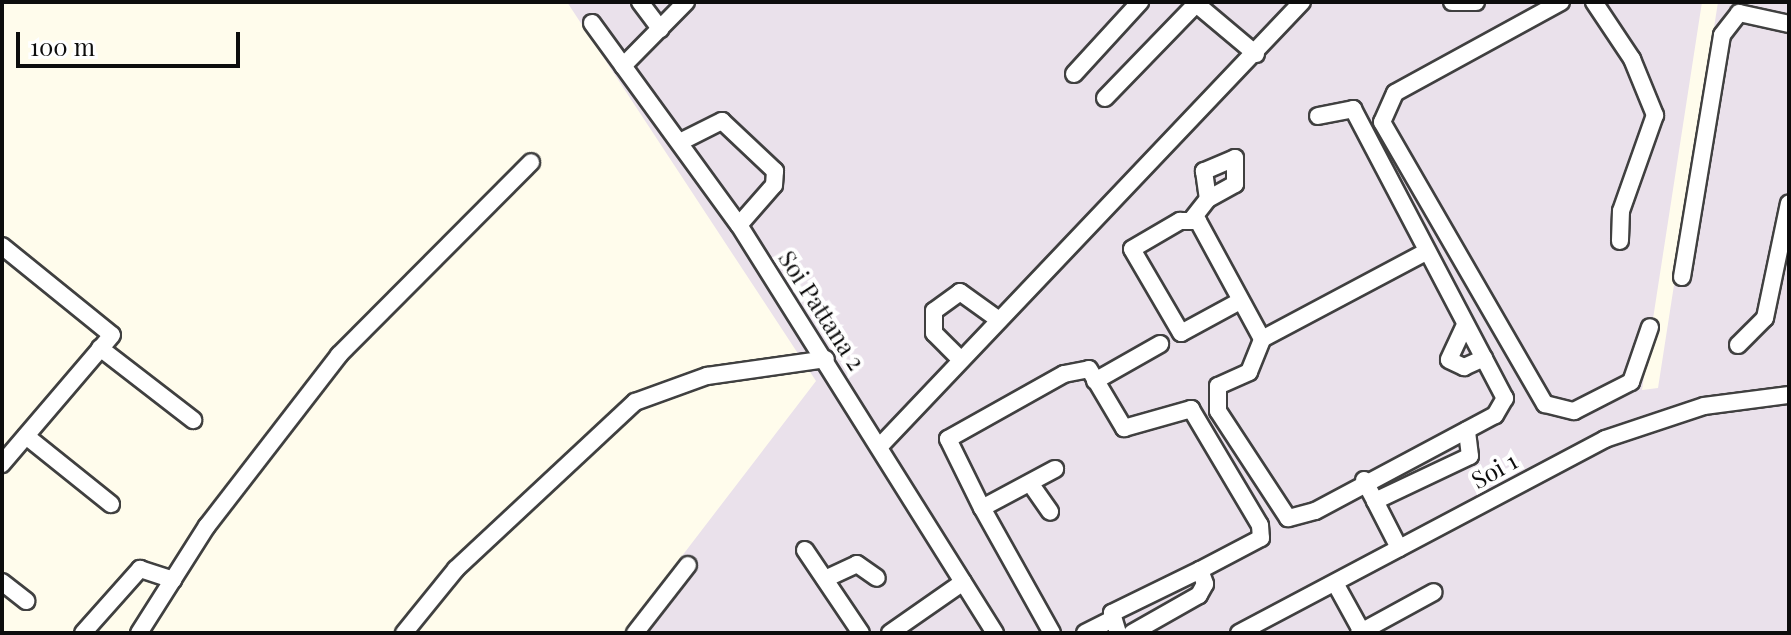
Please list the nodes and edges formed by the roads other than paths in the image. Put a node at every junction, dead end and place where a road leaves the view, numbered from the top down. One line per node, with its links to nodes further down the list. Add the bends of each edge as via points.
1 (640, 2): 12 (street)
2 (686, 2): 12 (street)
3 (1140, 2): 15 (street)
4 (1302, 2): 13 (street)
5 (1452, 2): 6 (street)
6 (1476, 2)
7 (1561, 2): 31 (street, via 1395,93 1382,122 1545,404 1574,411 1631,382)
8 (1594, 2): 24 (street, via 1632,59 1655,115 1621,211)
9 (1195, 3): 13 (street); 16 (street)
10 (592, 23): 14 (street, Soi Pattana 2)
11 (1789, 24): 27 (street, via 1739,13 1722,35)
12 (660, 29): 14 (street)
13 (1250, 50): 29 (street)
14 (633, 56): 18 (street, Soi Pattana 2)
15 (1074, 74)
16 (1105, 98)
17 (1318, 116): 25 (street, via 1353,109)
18 (680, 142): 23 (street, Soi Pattana 2); 23 (street, via 722,121 775,171 774,185)
19 (531, 162): 59 (street, via 339,355)
20 (1208, 199): 22 (street)
21 (1789, 203): 34 (street, via 1765,318)
22 (1193, 218): 28 (street); 28 (street, via 1135,244 1138,269 1184,334)
23 (739, 225): 38 (street, Soi Pattana 2)
24 (1620, 241)
25 (1424, 253): 30 (street); 32 (street)
26 (5, 255): 35 (street, via 112,335)
27 (1682, 277)
28 (1240, 301): 32 (street)
29 (994, 316): 36 (street); 36 (street, via 974,298 951,294 934,311 931,325)
30 (1465, 325): 37 (street); 37 (street, via 1449,360 1464,367)
31 (1650, 327)
32 (1262, 339): 47 (street, via 1255,365 1218,386 1215,403 1282,513 1303,517)
33 (1160, 344): 39 (street)
34 (1738, 345)
35 (100, 348): 41 (street); 43 (street)
36 (958, 356): 44 (street)
37 (1484, 358): 42 (street, via 1505,398 1495,415)
38 (826, 359): 44 (street, Soi Pattana 2); 69 (street, via 707,376 635,402 456,569)
39 (1095, 381): 51 (street, via 1081,367 948,439); 56 (street, via 1129,430 1187,405 1260,525 1261,538)
40 (1789, 395): 53 (street, Soi 1, via 1704,406 1616,434)
41 (193, 420)
42 (1467, 430): 47 (street); 49 (street, via 1470,456)
43 (26, 436): 45 (street); 50 (street)
44 (881, 445): 61 (street, Soi Pattana 2)
45 (2, 464)
46 (1055, 469): 48 (street)
47 (1364, 480): 49 (street)
48 (1030, 483): 51 (street); 52 (street)
49 (1375, 501): 53 (street)
50 (111, 504)
51 (982, 508): 74 (street)
52 (1050, 512)
53 (1399, 548): 62 (street, Soi 1)
54 (805, 550): 58 (street)
55 (688, 565): 70 (street)
56 (1200, 570): 65 (street, via 1121,608); 76 (street, via 1205,584 1199,595)
57 (877, 578): 58 (street, via 857,564)
58 (825, 579): 71 (street)
59 (173, 580): 67 (street, via 140,569); 68 (street)
60 (2, 582): 64 (street)
61 (963, 582): 72 (street); 73 (street, Soi Pattana 2)
62 (1335, 583): 66 (street); 77 (street, Soi 1)
63 (1434, 592): 66 (street)
64 (26, 601)
65 (1114, 627): 75 (street)
66 (1361, 632)
67 (83, 633)
68 (139, 633)
69 (404, 633)
70 (635, 633)
71 (861, 633)
72 (890, 633)
73 (995, 633)
74 (1052, 633)
75 (1085, 633)
76 (1132, 633)
77 (1239, 633)

